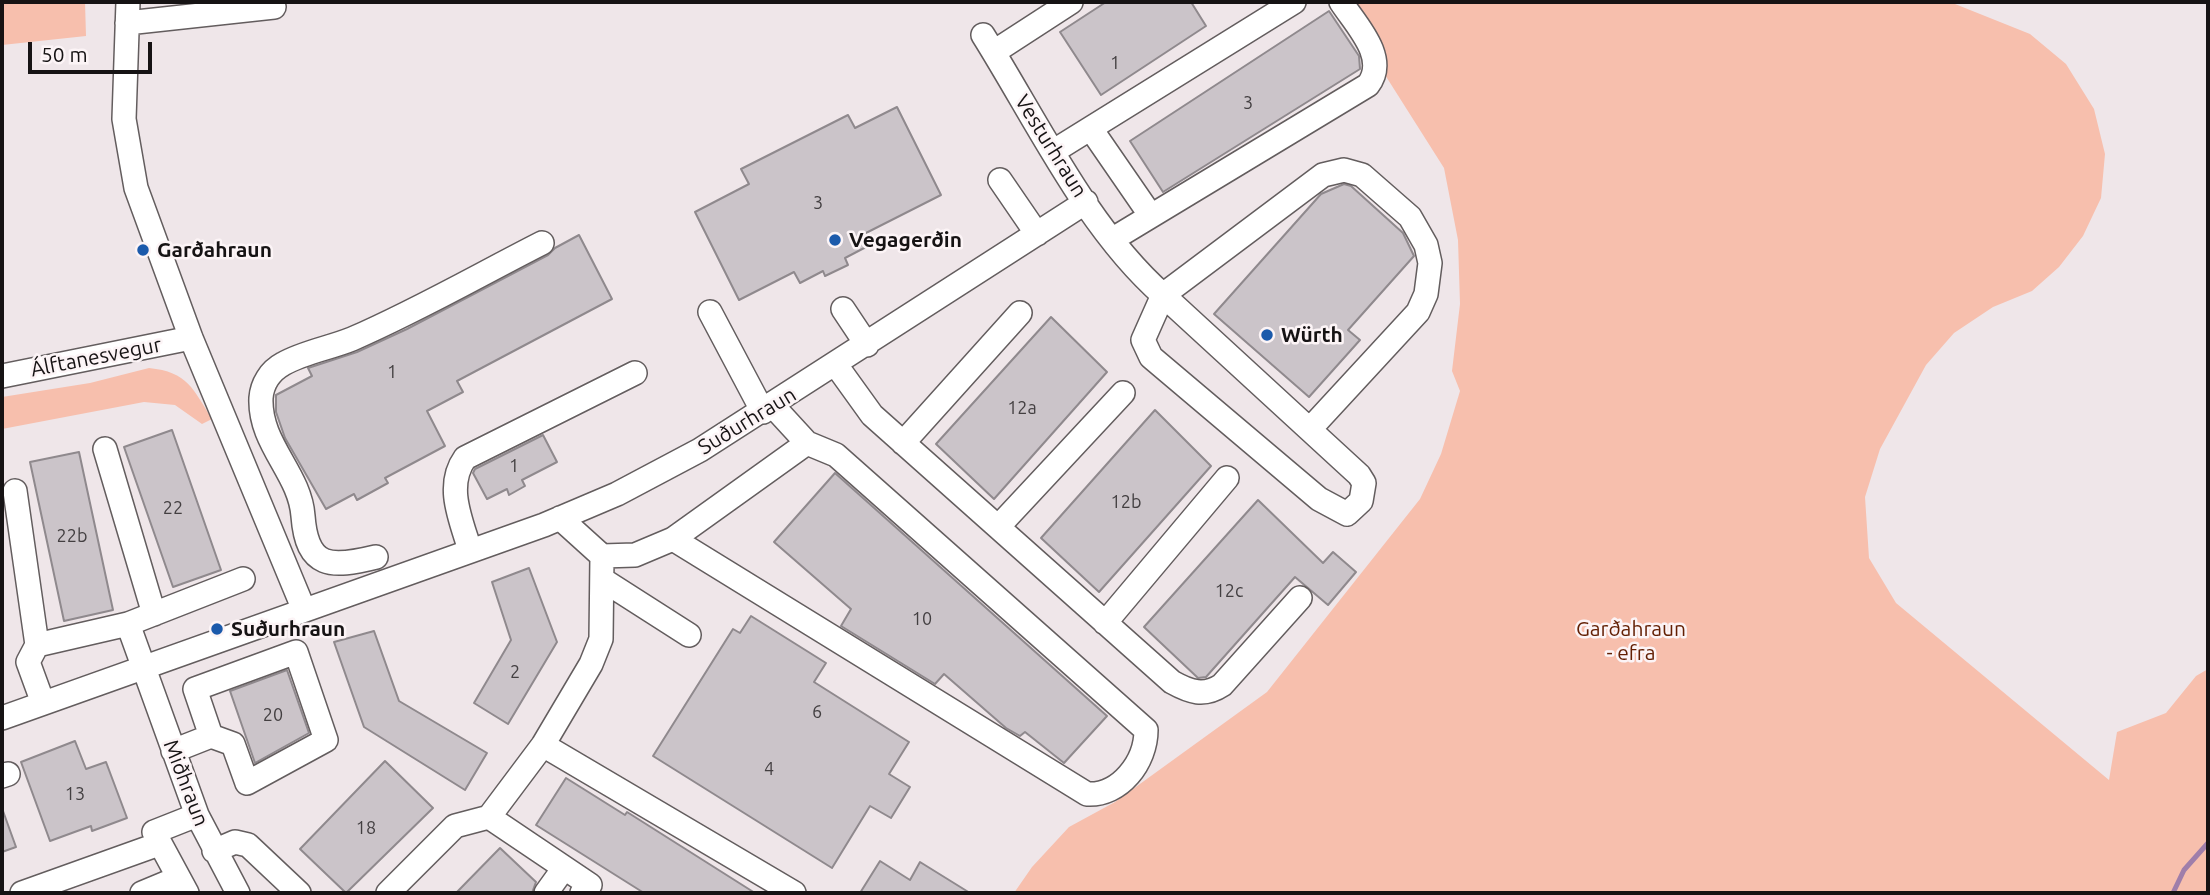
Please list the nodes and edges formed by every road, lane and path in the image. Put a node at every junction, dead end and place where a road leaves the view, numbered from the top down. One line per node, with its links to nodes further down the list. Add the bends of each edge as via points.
1 (1071, 2): 8 (street, Vesturhraun, via 988,43)
2 (1294, 2): 7 (street)
3 (1341, 2): 11 (street, via 1376,58 1375,77 1368,85)
4 (274, 7): 5 (street)
5 (166, 10): 6 (street)
6 (127, 23): 19 (street, via 124,119 129,161 145,220)
7 (1091, 129): 8 (street); 11 (street)
8 (1054, 151): 10 (street, Vesturhraun)
9 (1000, 180): 12 (street)
10 (1086, 202): 12 (street, Suðurhraun); 14 (street, Vesturhraun)
11 (1151, 216): 14 (street)
12 (1037, 234): 20 (street, Suðurhraun)
13 (542, 243): 37 (street, via 354,338 282,364 268,376 261,398 268,437 302,500 310,549 328,563)
14 (1118, 246): 15 (street, Vesturhraun)
15 (1163, 295): 26 (street, Vesturhraun); 26 (street, Vesturhraun, via 1143,340 1151,357 1319,499 1347,514 1361,501 1364,483); 26 (street, via 1323,175 1344,170 1362,175 1410,217 1426,245 1430,263 1418,312)
16 (843, 309): 20 (street)
17 (710, 312): 25 (street)
18 (1020, 313): 28 (street)
19 (191, 338): 23 (street, Álftanesvegur); 41 (street)
20 (867, 345): 21 (street, Suðurhraun)
21 (836, 365): 25 (street, Suðurhraun); 28 (street, via 872,415)
22 (635, 373): 35 (street, via 465,458 454,490)
23 (2, 376)
24 (1123, 393): 33 (street)
25 (768, 409): 27 (street); 32 (street, Suðurhraun, via 656,474)
26 (1310, 429)
27 (807, 443): 34 (street); 34 (street, via 836,455 1146,730 1146,747 1120,785 1102,795 1087,794)
28 (903, 443): 33 (street)
29 (105, 449): 42 (street)
30 (1227, 478): 43 (street)
31 (15, 491): 46 (street)
32 (561, 518): 35 (street, Suðurhraun); 36 (street)
33 (998, 527): 43 (street)
34 (673, 539): 36 (street, via 635,555)
35 (470, 550): 41 (street, Suðurhraun)
36 (602, 556): 39 (street)
37 (376, 557)
38 (243, 579): 42 (street)
39 (603, 580): 45 (street); 51 (street, via 601,639 596,654)
40 (1300, 598): 43 (street, via 1228,680 1208,693 1172,682)
41 (304, 610): 47 (street)
42 (154, 614): 44 (street)
43 (1105, 623)
44 (128, 624): 46 (street); 47 (street, Miðhraun)
45 (689, 635)
46 (37, 645): 48 (street, via 28,662)
47 (142, 670): 48 (street); 52 (street, Miðhraun)
48 (43, 703): 49 (street)
49 (2, 718)
50 (211, 736): 50 (street, via 195,689 296,652 326,740 247,783 233,744); 52 (street)
51 (542, 745): 54 (street); 67 (street)
52 (173, 751): 53 (street, Miðhraun)
53 (197, 816): 55 (street, via 153,832); 56 (street, Miðhraun)
54 (489, 817): 57 (street); 64 (street, via 455,827)
55 (159, 844): 58 (street); 59 (street)
56 (214, 851): 62 (street, Miðhraun); 63 (street, via 236,842 248,845)
57 (564, 868): 65 (street); 66 (street, via 590,885)
58 (84, 883): 60 (street)
59 (183, 885): 61 (street)
60 (22, 893)
61 (142, 893)
62 (237, 893)
63 (299, 893)
64 (388, 893)
65 (546, 893)
66 (582, 893)
67 (794, 893)

